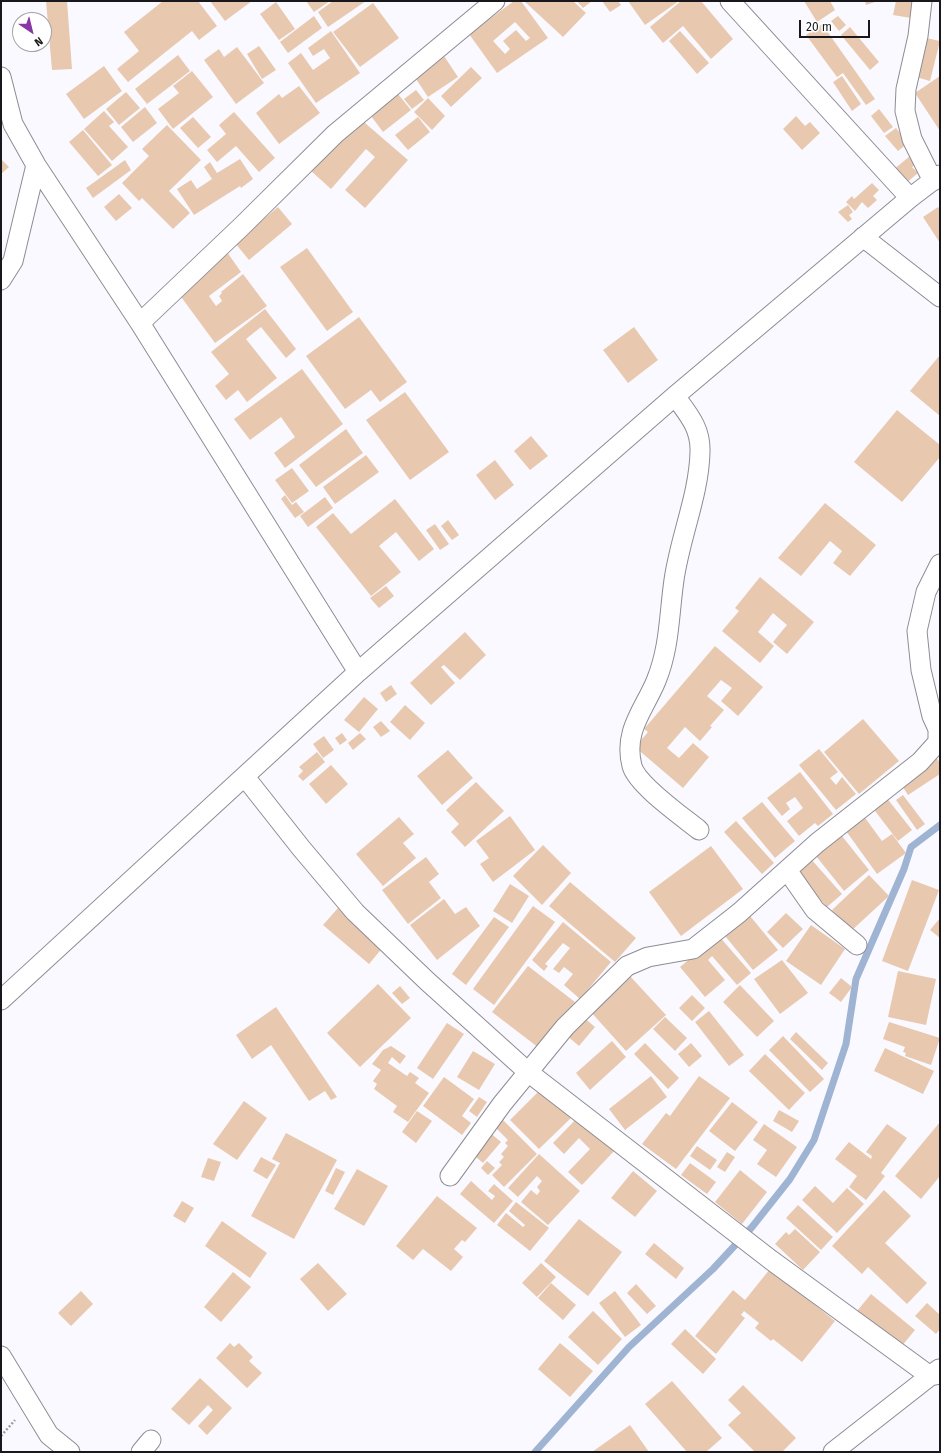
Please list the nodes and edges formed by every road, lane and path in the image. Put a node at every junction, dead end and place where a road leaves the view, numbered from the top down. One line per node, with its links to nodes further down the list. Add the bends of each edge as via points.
1 (495, 1): 11 (street, via 335,134)
2 (730, 1): 7 (street)
3 (922, 1): 6 (street, via 918,36 906,89 905,111 912,139)
4 (1, 77): 5 (street, via 13,124)
5 (36, 165): 9 (street, via 13,260); 11 (street)
6 (936, 178): 7 (street)
7 (910, 198): 8 (street)
8 (863, 237): 10 (street); 12 (street)
9 (1, 280)
10 (940, 297)
11 (140, 323): 14 (street)
12 (675, 396): 14 (street); 16 (street, via 697,426 700,452 695,487 674,579 665,652 656,681 638,714 629,743 632,767 641,782)
13 (940, 564): 17 (street, via 926,592 917,631 921,670 932,716 938,729 938,742 920,762 817,843)
14 (358, 672): 15 (street)
15 (245, 776): 19 (street); 20 (street, via 355,912)
16 (699, 830)
17 (787, 870): 18 (street, via 815,910); 20 (street, via 733,918 693,949 648,957 627,966 565,1027)
18 (857, 945)
19 (1, 1000)
20 (528, 1072): 21 (street); 23 (street, via 771,1260)
21 (450, 1176)
22 (1, 1356): 24 (street, via 49,1435)
23 (937, 1373): 25 (street)
24 (70, 1452)
25 (833, 1452)

